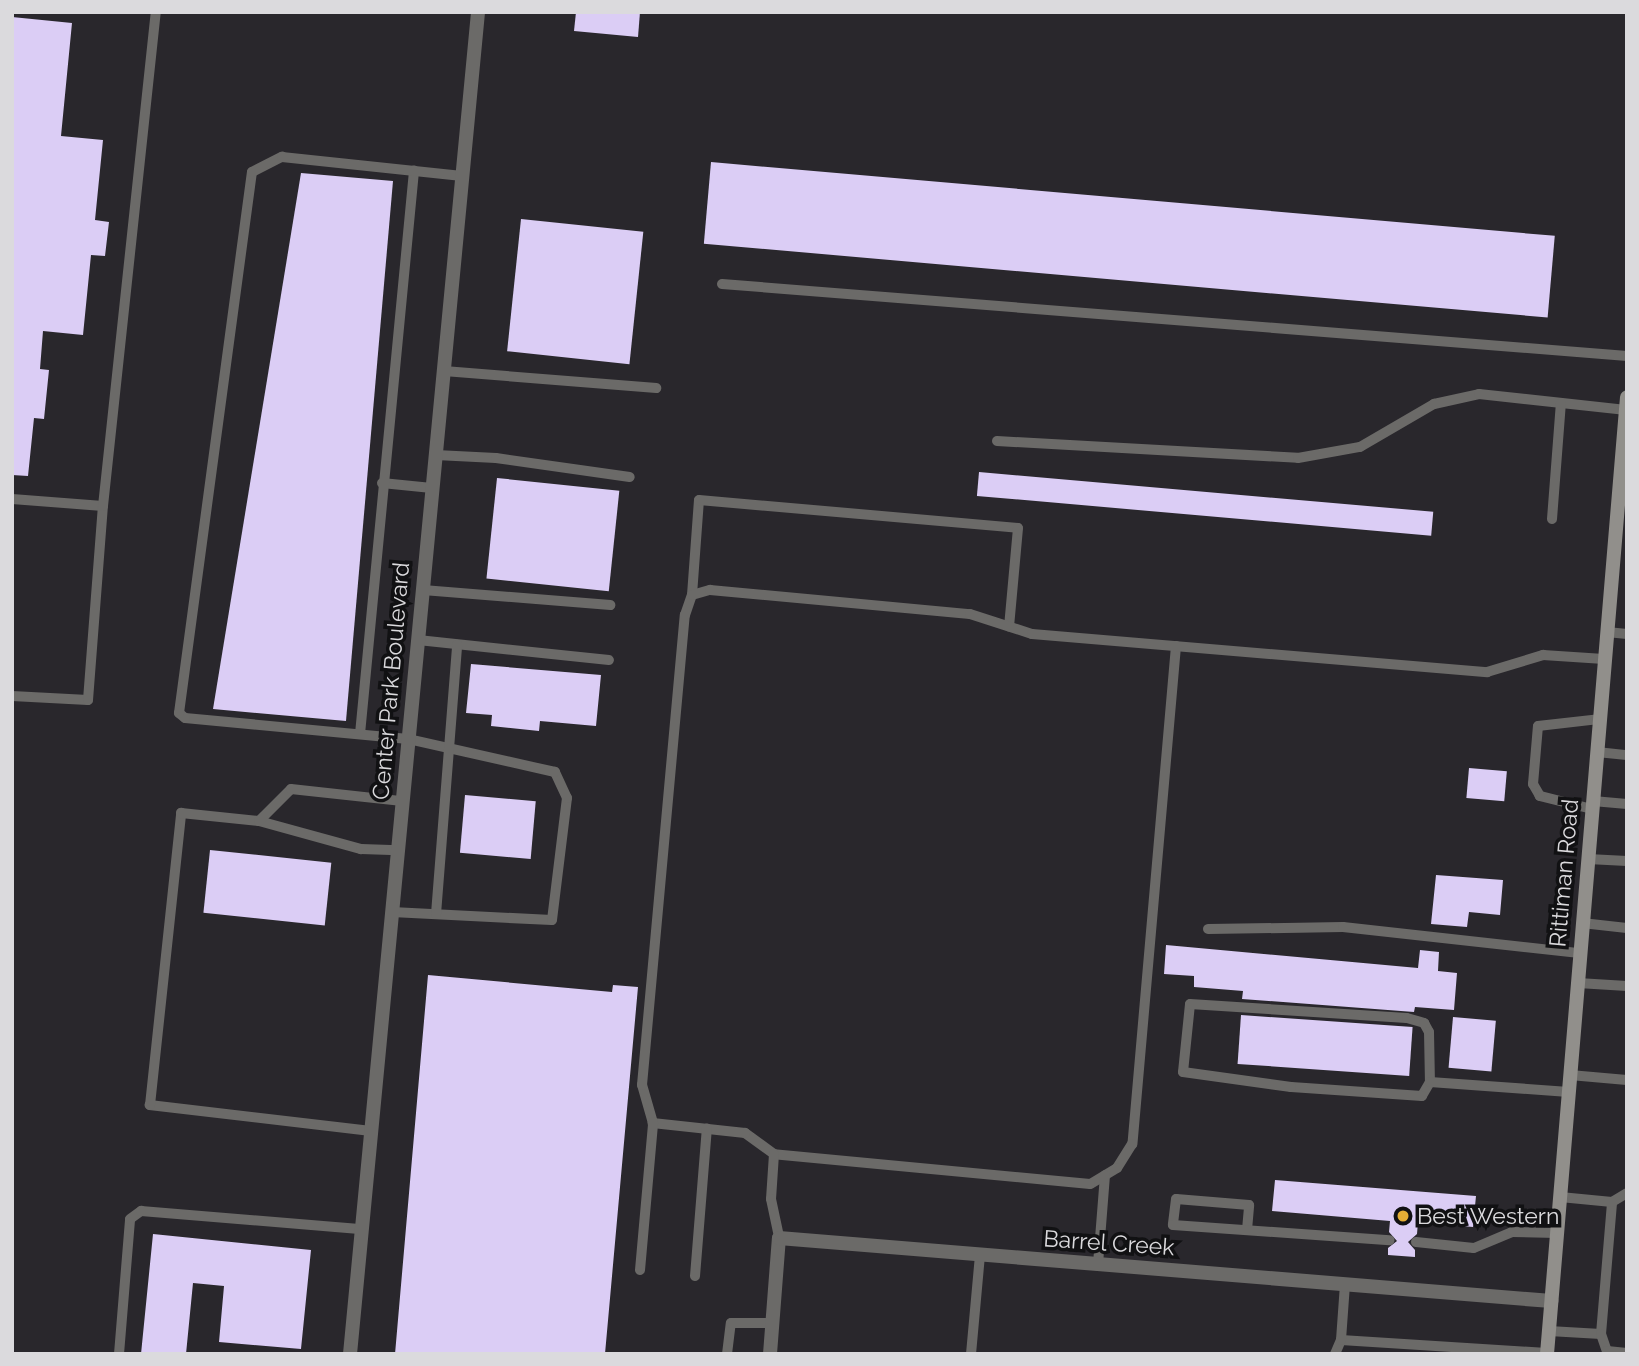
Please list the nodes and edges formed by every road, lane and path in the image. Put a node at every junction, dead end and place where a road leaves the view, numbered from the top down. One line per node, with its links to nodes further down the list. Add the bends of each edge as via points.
1 (156, 12): 18 (lane)
2 (478, 12): 4 (street, Center Park Boulevard)
3 (414, 171): 4 (lane); 14 (lane); 34 (lane, via 282,158 251,172 179,713 185,718)
4 (462, 176): 7 (street, Center Park Boulevard)
5 (722, 284): 6 (lane)
6 (1627, 356)
7 (443, 371): 8 (lane); 12 (street, Center Park Boulevard)
8 (656, 388)
9 (1561, 403): 10 (lane); 11 (lane, via 1479,394 1434,404 1360,447 1298,458); 19 (lane)
10 (1626, 403): 16 (main road, Rittiman Road)
11 (997, 440)
12 (436, 455): 13 (lane, via 496,458); 15 (street, Center Park Boulevard)
13 (630, 477)
14 (382, 483): 15 (lane); 34 (lane)
15 (432, 488): 21 (street, Center Park Boulevard)
16 (1622, 496): 20 (main road, Rittiman Road)
17 (12, 499): 18 (lane)
18 (103, 506): 32 (lane, via 88,700)
19 (1552, 519)
20 (1620, 553): 25 (main road, Rittiman Road)
21 (423, 590): 23 (lane); 27 (street, Center Park Boulevard)
22 (692, 596): 24 (lane, via 710,590 957,613); 24 (lane, via 699,500 1018,528); 58 (lane, via 685,615 642,1085)
23 (610, 605)
24 (1009, 626): 29 (lane, via 1032,634)
25 (1607, 632): 26 (lane); 30 (main road, Rittiman Road)
26 (1627, 634)
27 (418, 640): 28 (lane); 35 (street, Center Park Boulevard)
28 (457, 645): 31 (lane); 36 (lane)
29 (1175, 646): 30 (lane, via 1487,672 1543,655); 62 (lane, via 1132,1144 1116,1168)
30 (1604, 659): 33 (main road, Rittiman Road)
31 (609, 660)
32 (12, 696)
33 (1600, 719): 37 (main road, Rittiman Road); 41 (lane, via 1538,726 1533,784 1540,796)
34 (360, 734): 35 (lane)
35 (408, 739): 36 (lane); 39 (street, Center Park Boulevard)
36 (452, 748): 47 (lane); 47 (lane, via 555,772 567,798 552,920)
37 (1597, 752): 38 (lane); 41 (main road, Rittiman Road)
38 (1627, 755)
39 (402, 801): 42 (lane, via 291,789); 43 (street, Center Park Boulevard)
40 (1627, 804): 41 (lane)
41 (1592, 805): 44 (main road, Rittiman Road)
42 (258, 821): 43 (lane, via 361,849); 60 (lane, via 181,813 150,1105)
43 (398, 850): 46 (street, Center Park Boulevard)
44 (1588, 859): 45 (lane); 48 (main road, Rittiman Road)
45 (1627, 861)
46 (392, 912): 47 (lane); 60 (street, Center Park Boulevard)
47 (436, 914)
48 (1583, 923): 49 (lane); 51 (main road, Rittiman Road)
49 (1627, 928)
50 (1208, 929): 51 (lane, via 1343,927)
51 (1580, 953): 52 (main road, Rittiman Road)
52 (1578, 983): 53 (lane); 54 (main road, Rittiman Road)
53 (1627, 986)
54 (1570, 1075): 55 (lane); 57 (main road, Rittiman Road)
55 (1627, 1080)
56 (1430, 1082): 56 (lane, via 1429,1032 1424,1023 1407,1018 1190,1004 1183,1072 1291,1087 1422,1096); 57 (lane)
57 (1569, 1092): 64 (main road, Rittiman Road)
58 (653, 1123): 59 (lane); 74 (lane)
59 (707, 1128): 61 (lane, via 745,1133); 75 (lane)
60 (371, 1131): 66 (street, Center Park Boulevard)
61 (774, 1154): 62 (lane, via 1090,1184); 69 (lane, via 771,1199)
62 (1105, 1175): 73 (lane)
63 (1627, 1194): 65 (lane)
64 (1560, 1197): 65 (lane); 68 (main road, Rittiman Road)
65 (1612, 1202): 80 (lane)
66 (362, 1229): 84 (lane, via 141,1211 130,1219); 85 (street, Center Park Boulevard)
67 (1247, 1230): 67 (lane, via 1173,1225 1176,1199 1249,1205); 70 (lane)
68 (1557, 1233): 71 (lane, via 1511,1232 1474,1248); 77 (main road, Rittiman Road)
69 (779, 1238): 72 (street, Barrel Creek); 78 (street)
70 (1389, 1240)
71 (1416, 1242)
72 (980, 1255): 73 (street, Barrel Creek); 88 (lane)
73 (1098, 1264): 76 (street, Barrel Creek)
74 (640, 1270)
75 (695, 1276)
76 (1345, 1284): 77 (street, Barrel Creek); 81 (lane)
77 (1551, 1301): 79 (main road, Rittiman Road)
78 (773, 1323): 86 (lane, via 731,1323); 87 (street)
79 (1549, 1331): 80 (lane); 90 (main road, Rittiman Road)
80 (1601, 1334): 83 (lane, via 1607,1351)
81 (1340, 1340): 82 (lane); 89 (lane)
82 (1487, 1352): 90 (lane)
83 (1627, 1353)
84 (119, 1354)
85 (350, 1354)
86 (727, 1354)
87 (770, 1354)
88 (971, 1354)
89 (1335, 1354)
90 (1547, 1354)

